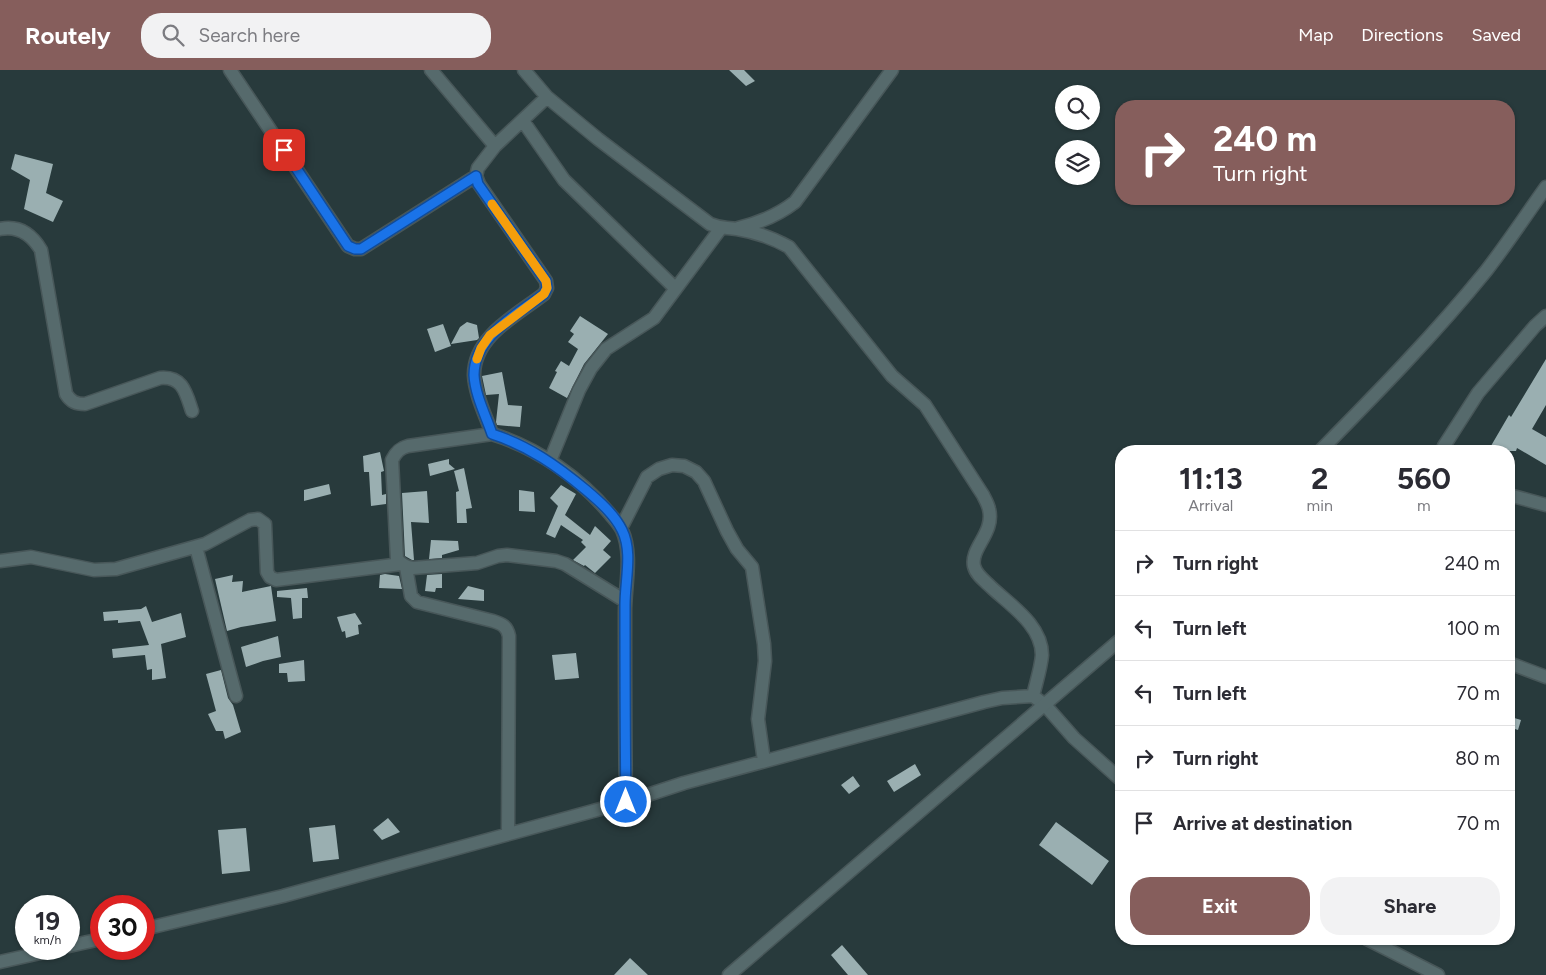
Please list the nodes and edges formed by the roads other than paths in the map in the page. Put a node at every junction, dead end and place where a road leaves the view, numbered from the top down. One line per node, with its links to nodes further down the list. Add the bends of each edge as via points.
1 (230, 70): 8 (street, via 348,246 361,249)
2 (431, 70): 7 (street)
3 (524, 70): 5 (street)
4 (892, 70): 11 (street, via 795,202 760,223)
5 (547, 97): 6 (street); 10 (street, via 702,218)
6 (523, 121): 7 (street); 13 (street, via 564,180)
7 (496, 146): 8 (street, via 478,168)
8 (476, 176): 16 (street, via 478,184 546,281 547,288 544,294 490,335 481,348 474,377)
9 (1546, 187): 17 (street, via 1486,270 1442,323)
10 (721, 228): 11 (street); 13 (street)
11 (735, 228): 31 (street, via 777,240 790,248 892,376 925,405 934,418 989,509 990,524 978,547 974,568 1026,619 1041,644 1042,656)
12 (0, 229): 15 (street, via 19,229 33,237 42,250 66,394 70,400 85,404 168,378 184,388)
13 (675, 288): 19 (street, via 654,318 606,349 591,368)
14 (1546, 316): 18 (street, via 1478,393)
15 (192, 411)
16 (492, 434): 19 (street); 25 (street, via 408,446 396,454 392,460 397,559)
17 (1326, 445)
18 (1445, 445)
19 (550, 461): 22 (street, via 600,502)
20 (1515, 497): 21 (street)
21 (1546, 505)
22 (621, 528): 26 (street, via 627,554); 33 (street, via 648,478 659,469 684,466 704,481 737,549 752,567 764,644 758,720)
23 (196, 547): 24 (street, via 116,570 94,570 31,558); 25 (street, via 258,519 265,524 267,572 276,580); 30 (street)
24 (0, 561)
25 (404, 566): 26 (street, via 477,563 506,555 556,561); 36 (street, via 411,596 417,602 493,621 508,629)
26 (625, 601): 35 (street)
27 (1115, 644): 32 (street)
28 (1515, 665): 29 (street)
29 (1546, 677)
30 (236, 696)
31 (1033, 696): 32 (street); 33 (street, via 984,702)
32 (1045, 706): 34 (street, via 1074,738); 41 (street)
33 (764, 762): 35 (street)
34 (1115, 775)
35 (626, 802): 36 (street)
36 (508, 834): 37 (street, via 283,896)
37 (155, 925)
38 (1379, 945): 42 (street)
39 (15, 959): 40 (street)
40 (0, 962)
41 (730, 975)
42 (1438, 975)

